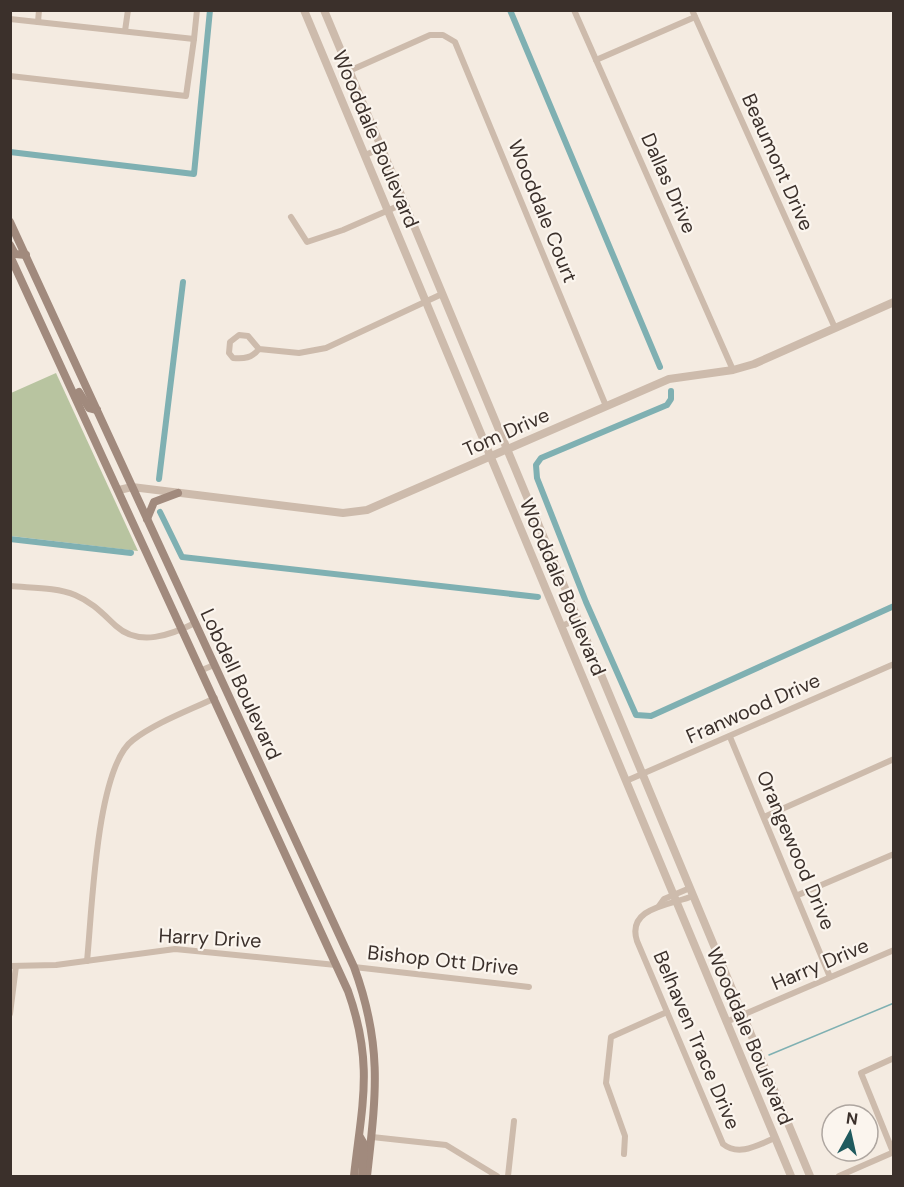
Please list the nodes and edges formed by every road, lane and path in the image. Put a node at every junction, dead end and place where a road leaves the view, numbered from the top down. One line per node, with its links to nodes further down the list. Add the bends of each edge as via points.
1 (39, 10): 9 (street)
2 (128, 10): 10 (street)
3 (197, 10): 11 (street)
4 (304, 10): 16 (street, Wooddale Boulevard)
5 (324, 10): 13 (street, Wooddale Boulevard)
6 (574, 10): 12 (street, Dallas Drive)
7 (693, 14): 12 (street); 27 (street, Beaumont Drive)
8 (10, 19): 9 (street)
9 (38, 22): 10 (street)
10 (125, 31): 11 (street)
11 (194, 39): 14 (street, via 186,96)
12 (596, 60): 31 (street, Dallas Drive)
13 (350, 70): 15 (street, Wooddale Boulevard); 33 (street, Wooddale Court, via 430,35 443,35 455,42)
14 (10, 76)
15 (382, 148): 16 (street); 17 (street, Wooddale Boulevard)
16 (365, 155): 18 (street, Wooddale Boulevard)
17 (405, 203): 18 (street); 24 (street, Wooddale Boulevard)
18 (388, 211): 19 (street, via 307,242); 25 (street, Wooddale Boulevard)
19 (291, 217)
20 (10, 222): 22 (main road, Lobdell Boulevard)
21 (10, 245): 22 (main road, via 15,254)
22 (26, 255): 28 (main road, Lobdell Boulevard)
23 (10, 256): 30 (main road, Lobdell Boulevard)
24 (442, 294): 25 (street); 35 (street, Wooddale Boulevard)
25 (425, 302): 29 (street, via 326,348 299,353); 36 (street, Wooddale Boulevard)
26 (894, 302): 27 (street, Tom Drive)
27 (835, 328): 31 (street, Tom Drive)
28 (69, 349): 30 (main road); 34 (main road, Lobdell Boulevard)
29 (259, 349): 29 (street, via 249,336 239,335 229,348 233,358 240,359 254,356)
30 (56, 355): 32 (main road, Lobdell Boulevard)
31 (733, 370): 33 (street, Tom Drive, via 669,379)
32 (69, 382): 34 (main road, via 89,408); 38 (main road, Lobdell Boulevard)
33 (606, 406): 35 (street, Tom Drive)
34 (97, 410): 37 (main road, Lobdell Boulevard)
35 (506, 450): 36 (street, Tom Drive); 42 (street, Wooddale Boulevard)
36 (491, 457): 39 (street, Tom Drive, via 387,503 343,513); 44 (street, Wooddale Boulevard)
37 (132, 487): 38 (street, Tom Drive); 39 (street, Tom Drive); 40 (main road, Lobdell Boulevard)
38 (119, 490): 45 (main road, Lobdell Boulevard)
39 (178, 493): 40 (main road, via 154,502)
40 (147, 520): 43 (main road, Lobdell Boulevard)
41 (10, 586): 45 (street, via 74,594 132,635 151,638)
42 (577, 620): 44 (street); 52 (street, Wooddale Boulevard)
43 (195, 623): 45 (street); 47 (main road, Lobdell Boulevard)
44 (561, 626): 53 (street, Wooddale Boulevard)
45 (183, 629): 48 (main road, Lobdell Boulevard)
46 (894, 664): 50 (street, Franwood Drive)
47 (214, 665): 48 (street); 55 (main road, Lobdell Boulevard)
48 (202, 670): 49 (main road, Lobdell Boulevard)
49 (215, 699): 56 (main road, Lobdell Boulevard); 62 (street, via 141,735 118,756 107,786)
50 (730, 736): 52 (street, Franwood Drive); 54 (street, Orangewood Drive)
51 (894, 759): 54 (street)
52 (642, 774): 53 (street, Franwood Drive); 58 (street, Wooddale Boulevard)
53 (626, 781): 60 (street, Wooddale Boulevard)
54 (764, 817): 59 (street, Orangewood Drive)
55 (294, 839): 56 (main road); 65 (main road, Lobdell Boulevard)
56 (282, 845): 63 (main road, Lobdell Boulevard)
57 (894, 854): 59 (street)
58 (691, 892): 60 (street, Belhaven Trace Drive); 70 (street, Wooddale Boulevard)
59 (798, 895): 66 (street, Orangewood Drive)
60 (675, 899): 68 (street, Belhaven Trace Drive, via 639,917 635,933); 71 (street, Wooddale Boulevard)
61 (894, 950): 66 (street, Harry Drive)
62 (87, 961): 63 (street, Harry Drive, via 186,950); 64 (street, Harry Drive)
63 (336, 964): 65 (main road); 74 (main road, Lobdell Boulevard, via 353,1006 364,1053)
64 (13, 966): 69 (street)
65 (354, 967): 67 (street, Bishop Ott Drive); 75 (main road, Lobdell Boulevard, via 365,998 377,1065)
66 (830, 977): 70 (street, Harry Drive)
67 (529, 987)
68 (667, 1012): 76 (street, Belhaven Trace Drive, via 723,1144 742,1150); 78 (street, via 611,1037 606,1083 626,1138)
69 (10, 1014)
70 (742, 1016): 71 (street, Harry Drive); 85 (street, Wooddale Boulevard)
71 (726, 1022): 76 (street, Wooddale Boulevard)
72 (894, 1058): 77 (street, via 861,1073)
73 (514, 1121): 83 (street)
74 (359, 1136): 75 (main road); 79 (main road, Lobdell Boulevard); 80 (main road, via 364,1144)
75 (372, 1137): 81 (main road, Lobdell Boulevard); 82 (street, via 446,1145)
76 (775, 1138): 84 (street, Wooddale Boulevard)
77 (893, 1152): 86 (street)
78 (624, 1154)
79 (354, 1176)
80 (362, 1176)
81 (367, 1176)
82 (497, 1176)
83 (508, 1176)
84 (791, 1176)
85 (810, 1176)
86 (839, 1176)

